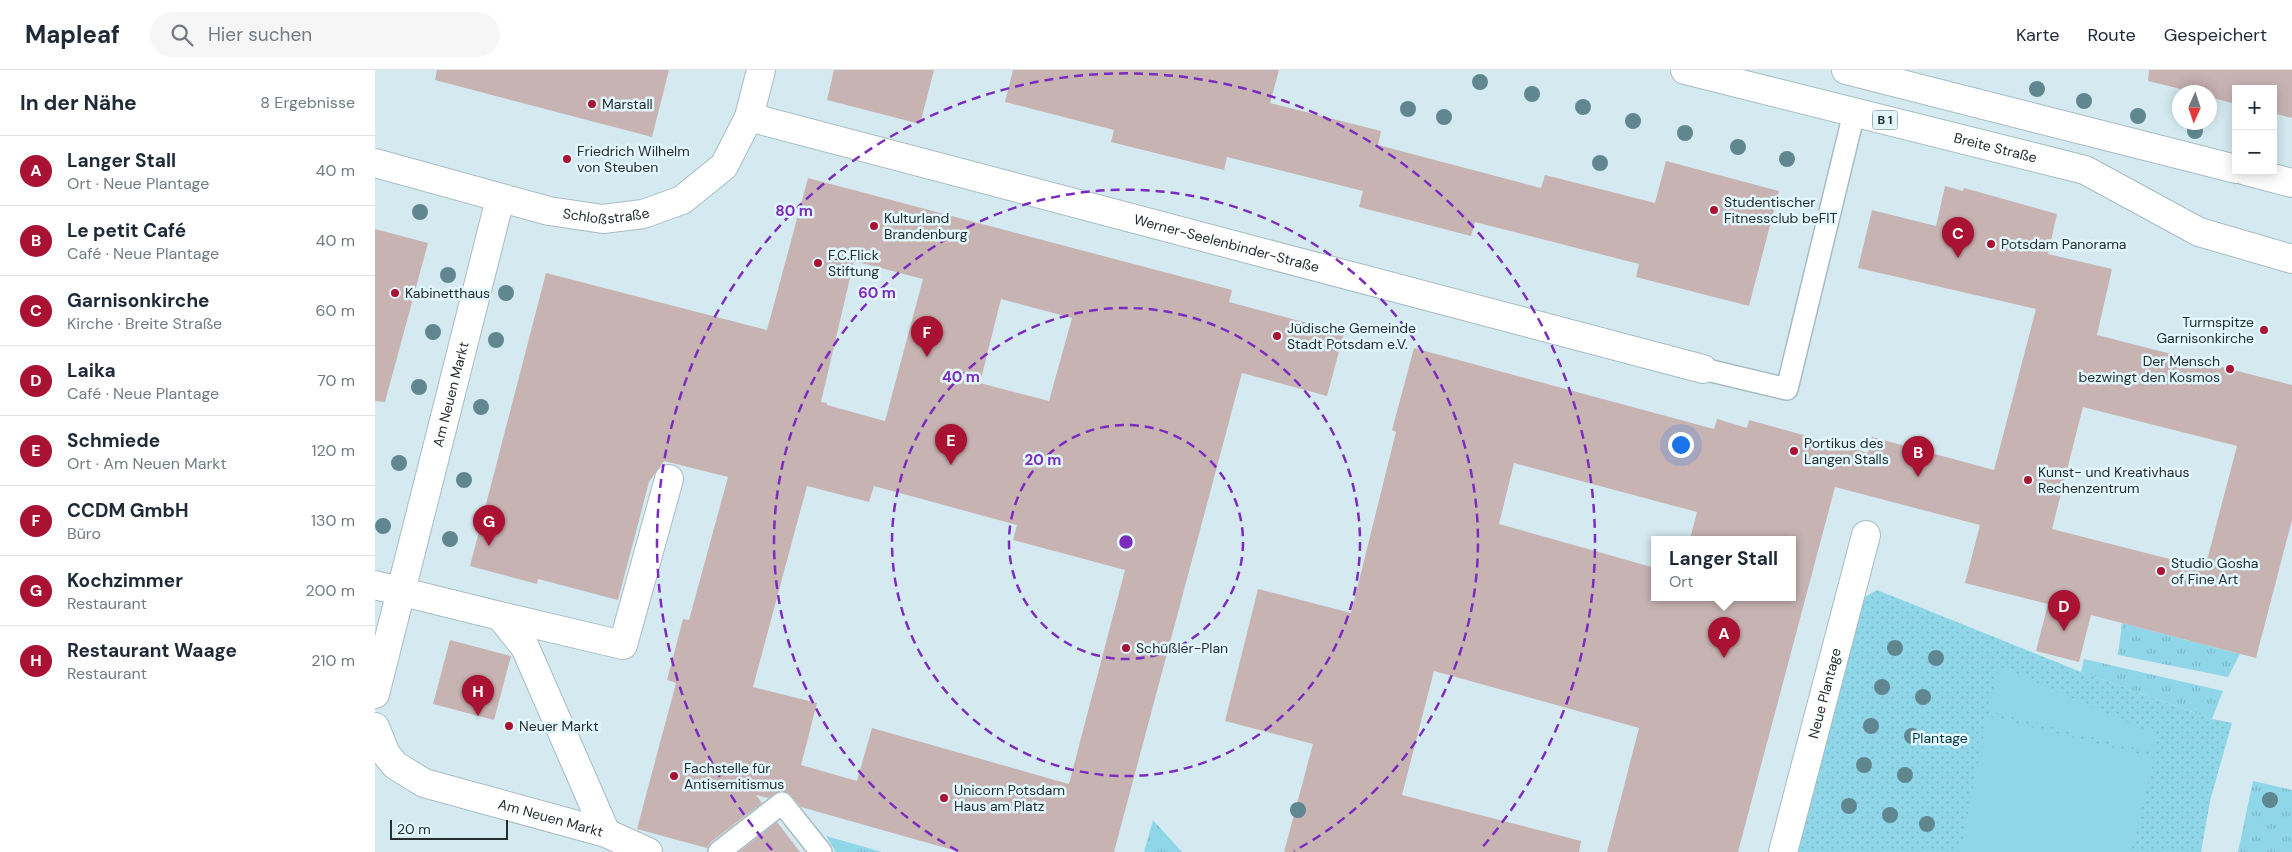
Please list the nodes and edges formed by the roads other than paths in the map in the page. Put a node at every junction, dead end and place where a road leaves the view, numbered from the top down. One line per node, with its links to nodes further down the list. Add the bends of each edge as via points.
1 (761, 70): 5 (street, Schloßstraße)
2 (1685, 70): 4 (street, Breite Straße / B 1)
3 (1846, 70): 7 (street)
4 (1854, 112): 11 (street, Breite Straße / B 1, via 2085,170 2199,232); 12 (lane, via 1787,389)
5 (749, 117): 10 (street, Schloßstraße, via 724,166 682,200 643,214 603,219); 12 (street, Werner-Seelenbinder-Straße)
6 (375, 163): 10 (street, Schloßstraße)
7 (2232, 168)
8 (2261, 175): 9 (street)
9 (2292, 183)
10 (500, 199): 15 (street, Am Neuen Markt)
11 (2292, 259)
12 (1703, 369)
13 (669, 479): 16 (street, via 623,646)
14 (1866, 535): 23 (street, Neue Plantage)
15 (388, 588): 16 (street); 17 (street, Am Neuen Markt)
16 (499, 616): 19 (street, Am Neuen Markt, via 525,647)
17 (375, 694)
18 (375, 727): 19 (street, Am Neuen Markt, via 386,754 395,765 424,783)
19 (606, 833): 20 (street)
20 (648, 852)
21 (719, 852): 22 (lane, via 782,803)
22 (821, 852)
23 (1783, 852)

